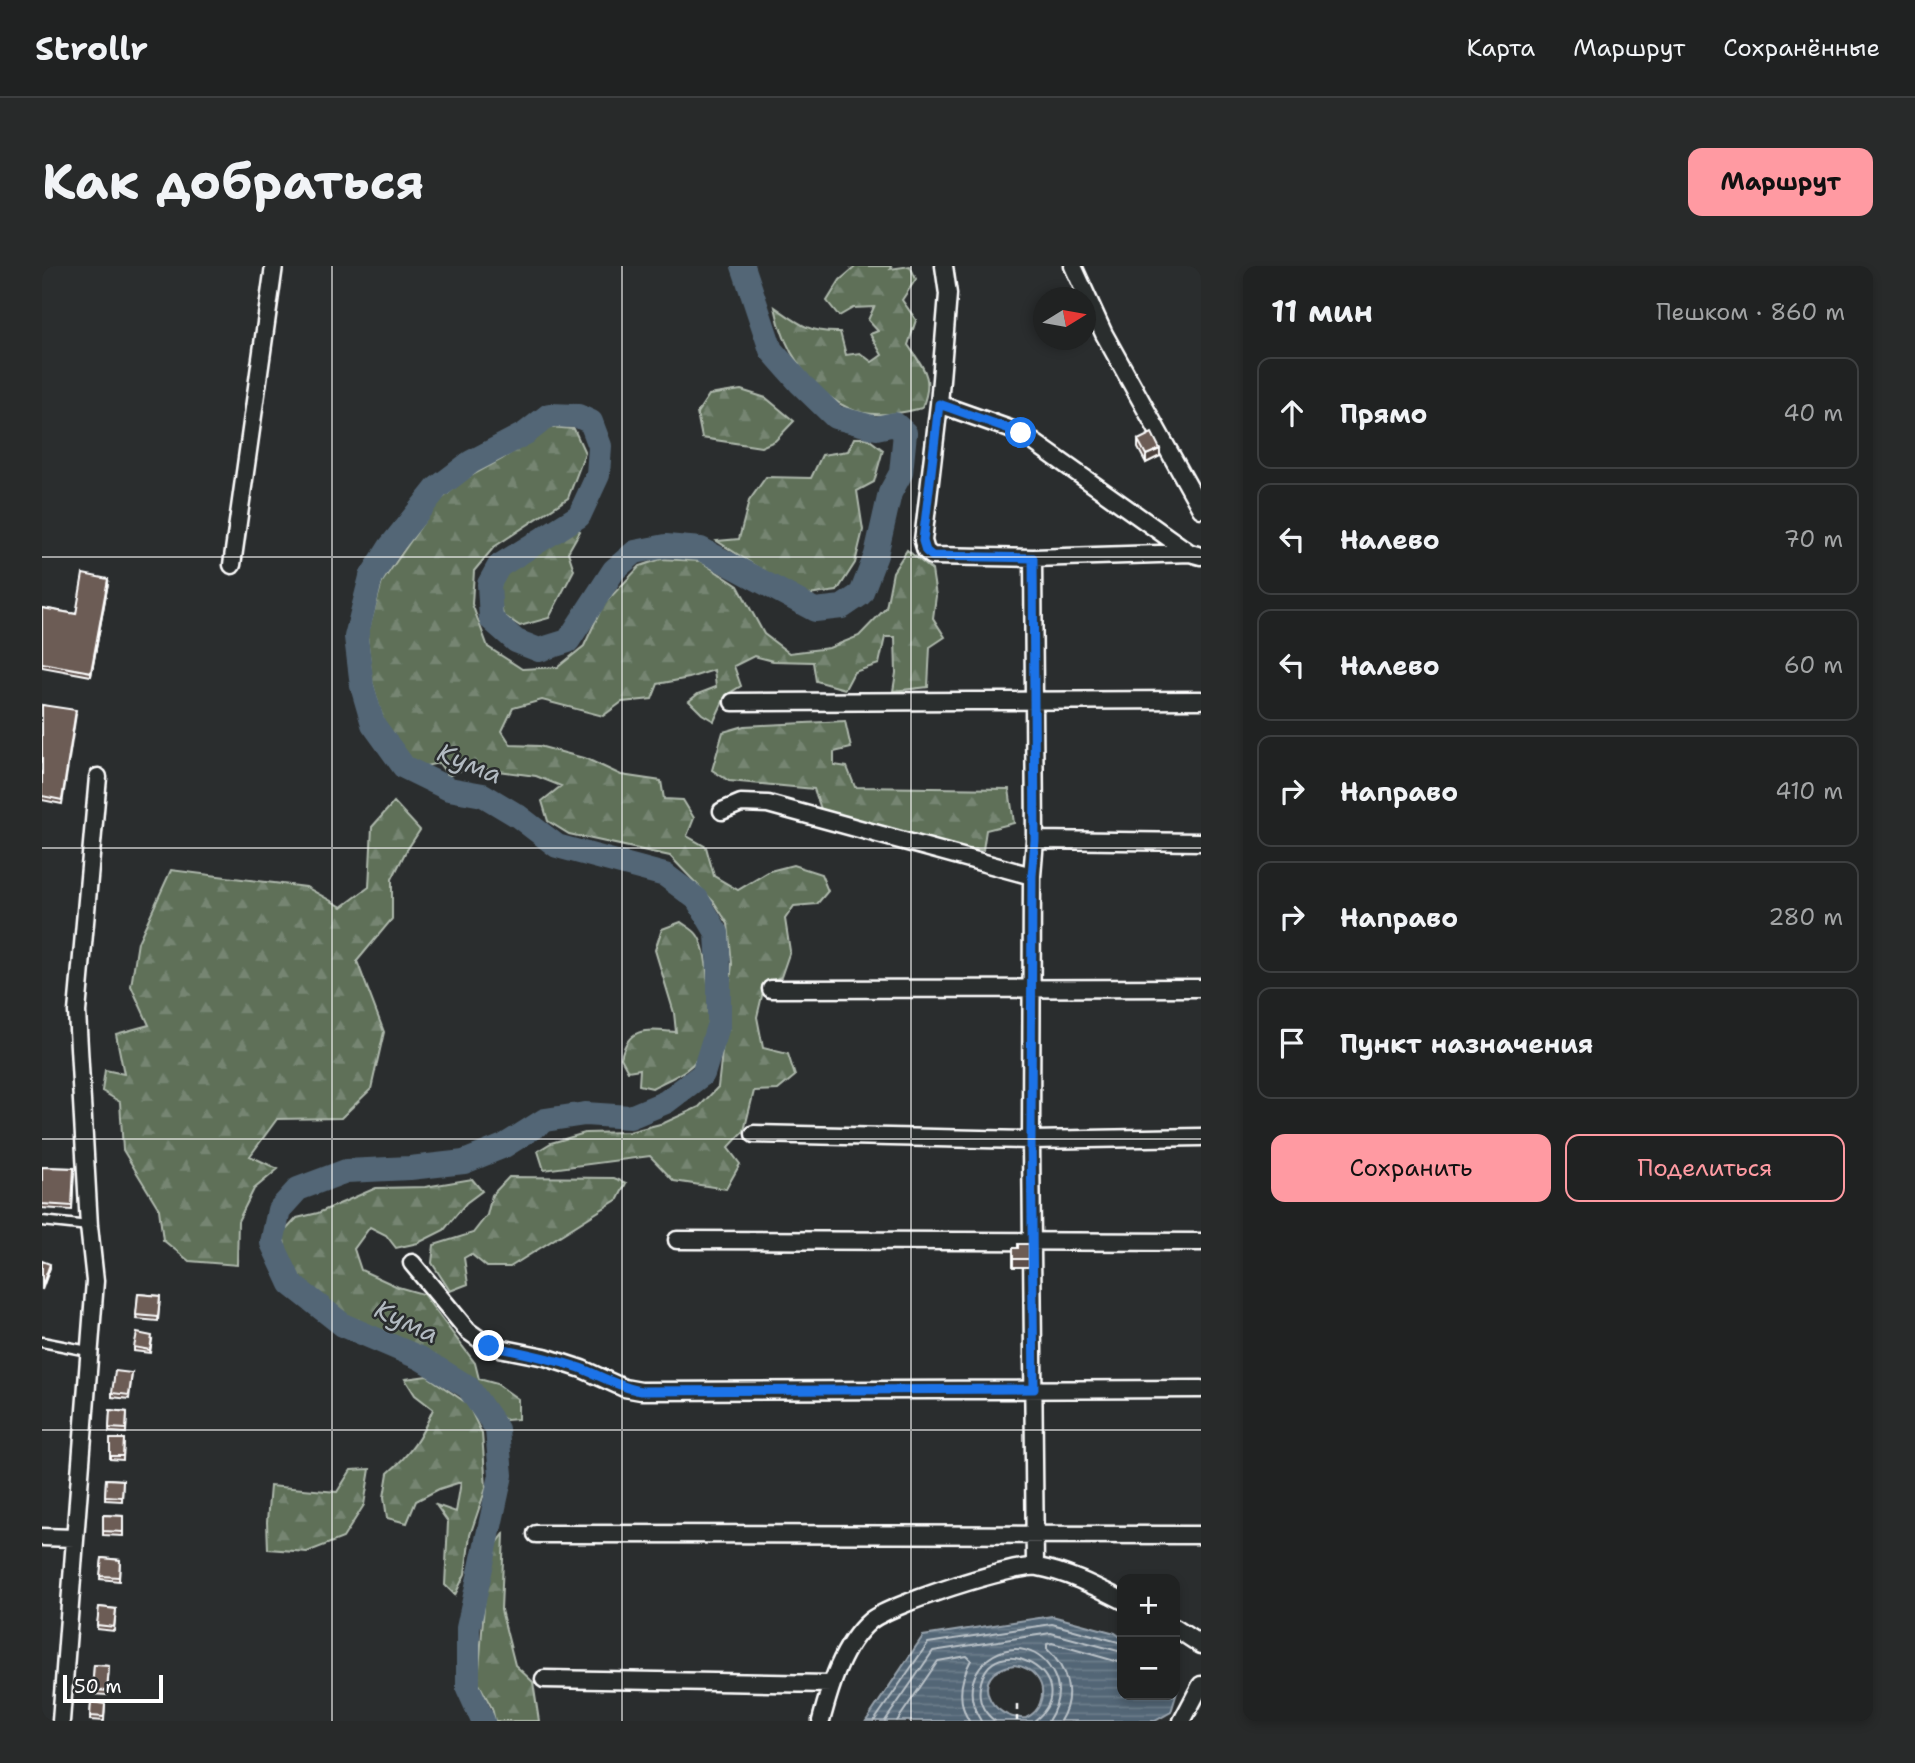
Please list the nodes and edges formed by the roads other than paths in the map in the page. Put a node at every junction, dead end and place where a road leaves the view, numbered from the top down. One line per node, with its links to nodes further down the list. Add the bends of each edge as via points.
1 (274, 266): 8 (street)
2 (944, 266): 4 (street, via 948,294)
3 (1073, 266): 5 (street, via 1104,334)
4 (939, 404): 6 (street, via 1021,433); 7 (street, via 923,541 926,551 932,556)
5 (1201, 509)
6 (1196, 554): 7 (street)
7 (1033, 558): 11 (street)
8 (232, 565)
9 (1201, 700): 11 (street)
10 (733, 702): 11 (street)
11 (1032, 702): 14 (street)
12 (98, 777): 24 (street, via 77,1012)
13 (722, 810): 16 (street, via 741,803 768,804)
14 (1035, 840): 15 (street); 16 (street)
15 (1201, 842)
16 (1032, 876): 19 (street)
17 (1201, 988): 19 (street)
18 (771, 989): 19 (street)
19 (1032, 990): 22 (street)
20 (754, 1134): 22 (street)
21 (1201, 1137): 22 (street)
22 (1031, 1140): 26 (street)
23 (42, 1221): 24 (lane)
24 (89, 1226): 30 (street, via 95,1281)
25 (677, 1240): 26 (street)
26 (1032, 1242): 27 (street); 31 (street)
27 (1201, 1242)
28 (412, 1263): 31 (street, via 468,1331 489,1346 558,1361 624,1388)
29 (42, 1342): 30 (lane)
30 (88, 1351): 37 (street)
31 (1034, 1389): 32 (street); 35 (street)
32 (1201, 1389)
33 (536, 1534): 35 (street)
34 (1201, 1535): 35 (street)
35 (1034, 1536): 38 (street)
36 (42, 1537): 37 (street)
37 (74, 1538): 45 (street)
38 (1035, 1566): 39 (street); 43 (street, via 900,1605 871,1620 854,1640)
39 (1117, 1598)
40 (1180, 1631): 41 (street)
41 (1201, 1644)
42 (544, 1679): 43 (street)
43 (831, 1684): 46 (street)
44 (1201, 1685): 47 (street)
45 (61, 1721)
46 (821, 1721)
47 (1182, 1721)

